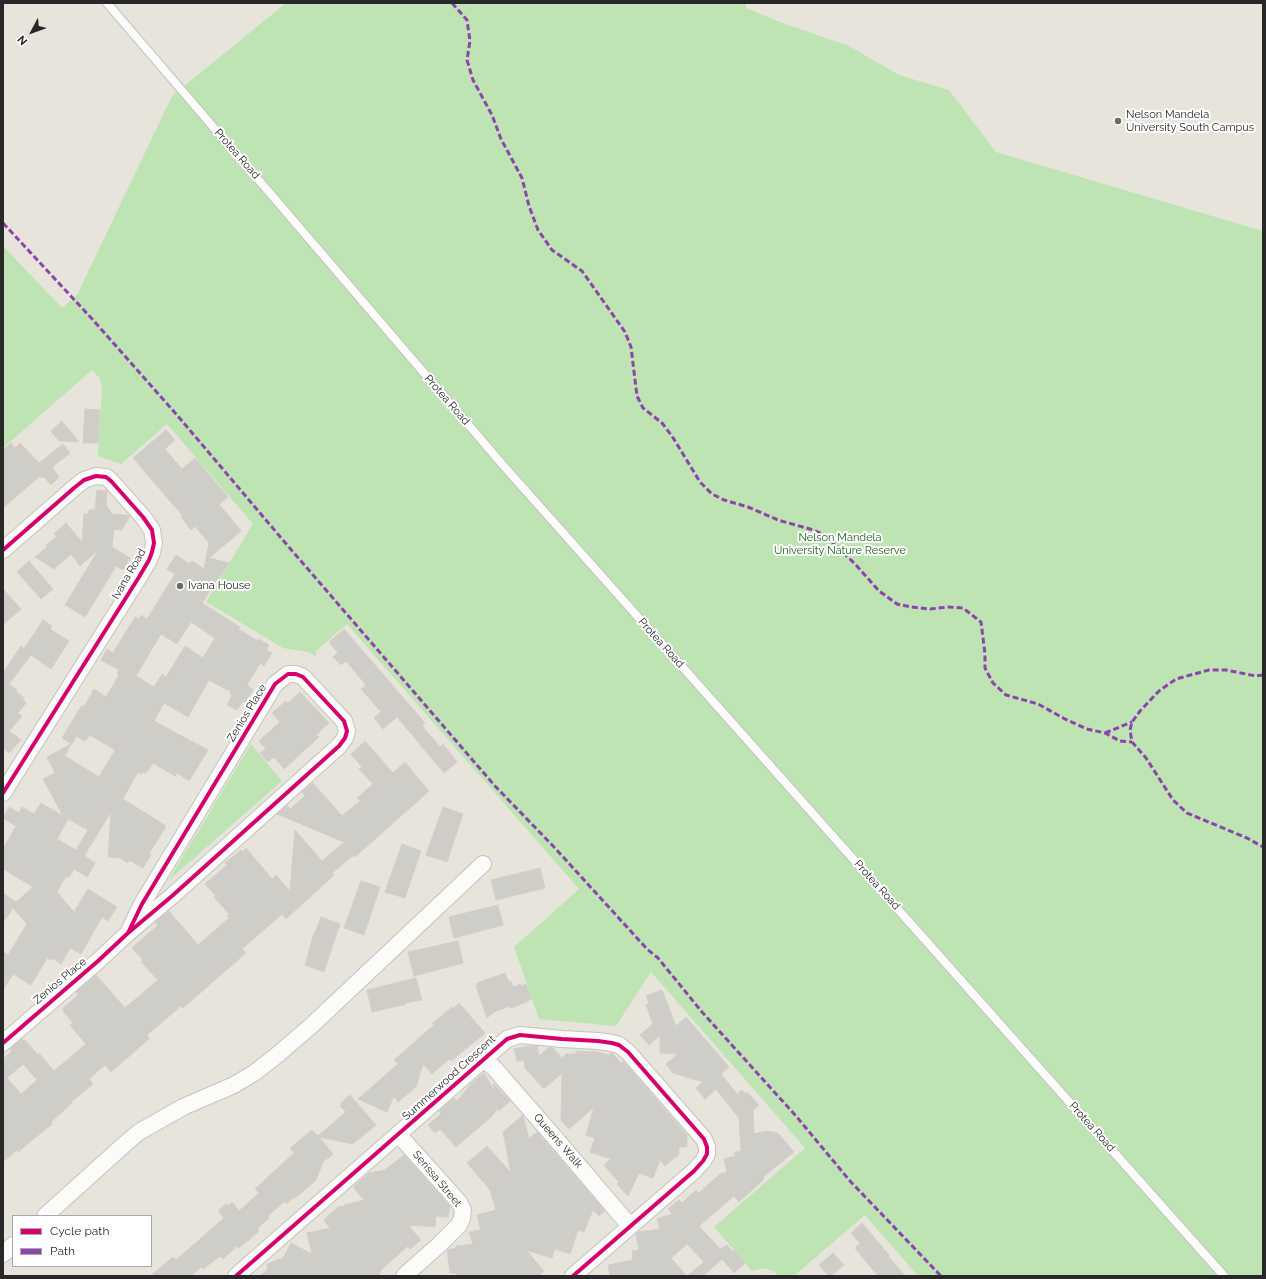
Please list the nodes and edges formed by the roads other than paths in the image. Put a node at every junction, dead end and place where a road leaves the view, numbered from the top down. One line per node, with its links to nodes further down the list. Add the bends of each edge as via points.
1 (107, 3): 16 (lane, Protea Road, via 502,464)
2 (3, 550): 3 (street, Ivana Road, via 84,480 96,476 106,477 111,481 143,517 152,530 154,543 149,560 139,577)
3 (3, 793)
4 (483, 864): 9 (street, via 276,1056 234,1085 183,1107 139,1132)
5 (128, 933): 5 (street, Zenios Place, via 332,753 345,738 347,731 344,721 303,677 288,674 274,684 142,904); 6 (street, Zenios Place)
6 (3, 1043)
7 (484, 1059): 8 (street, Summerwood Crescent); 10 (street, Queens Walk); 10 (street, Summerwood Crescent, via 507,1039 520,1035 612,1042 633,1058 704,1139 707,1147 703,1161)
8 (398, 1134): 13 (street, Summerwood Crescent); 14 (street, Serissa Street, via 459,1202 463,1210 459,1225)
9 (46, 1215)
10 (630, 1226): 15 (street, Summerwood Crescent)
11 (12, 1246): 12 (street)
12 (3, 1254)
13 (236, 1276)
14 (404, 1276)
15 (573, 1276)
16 (1224, 1276)

